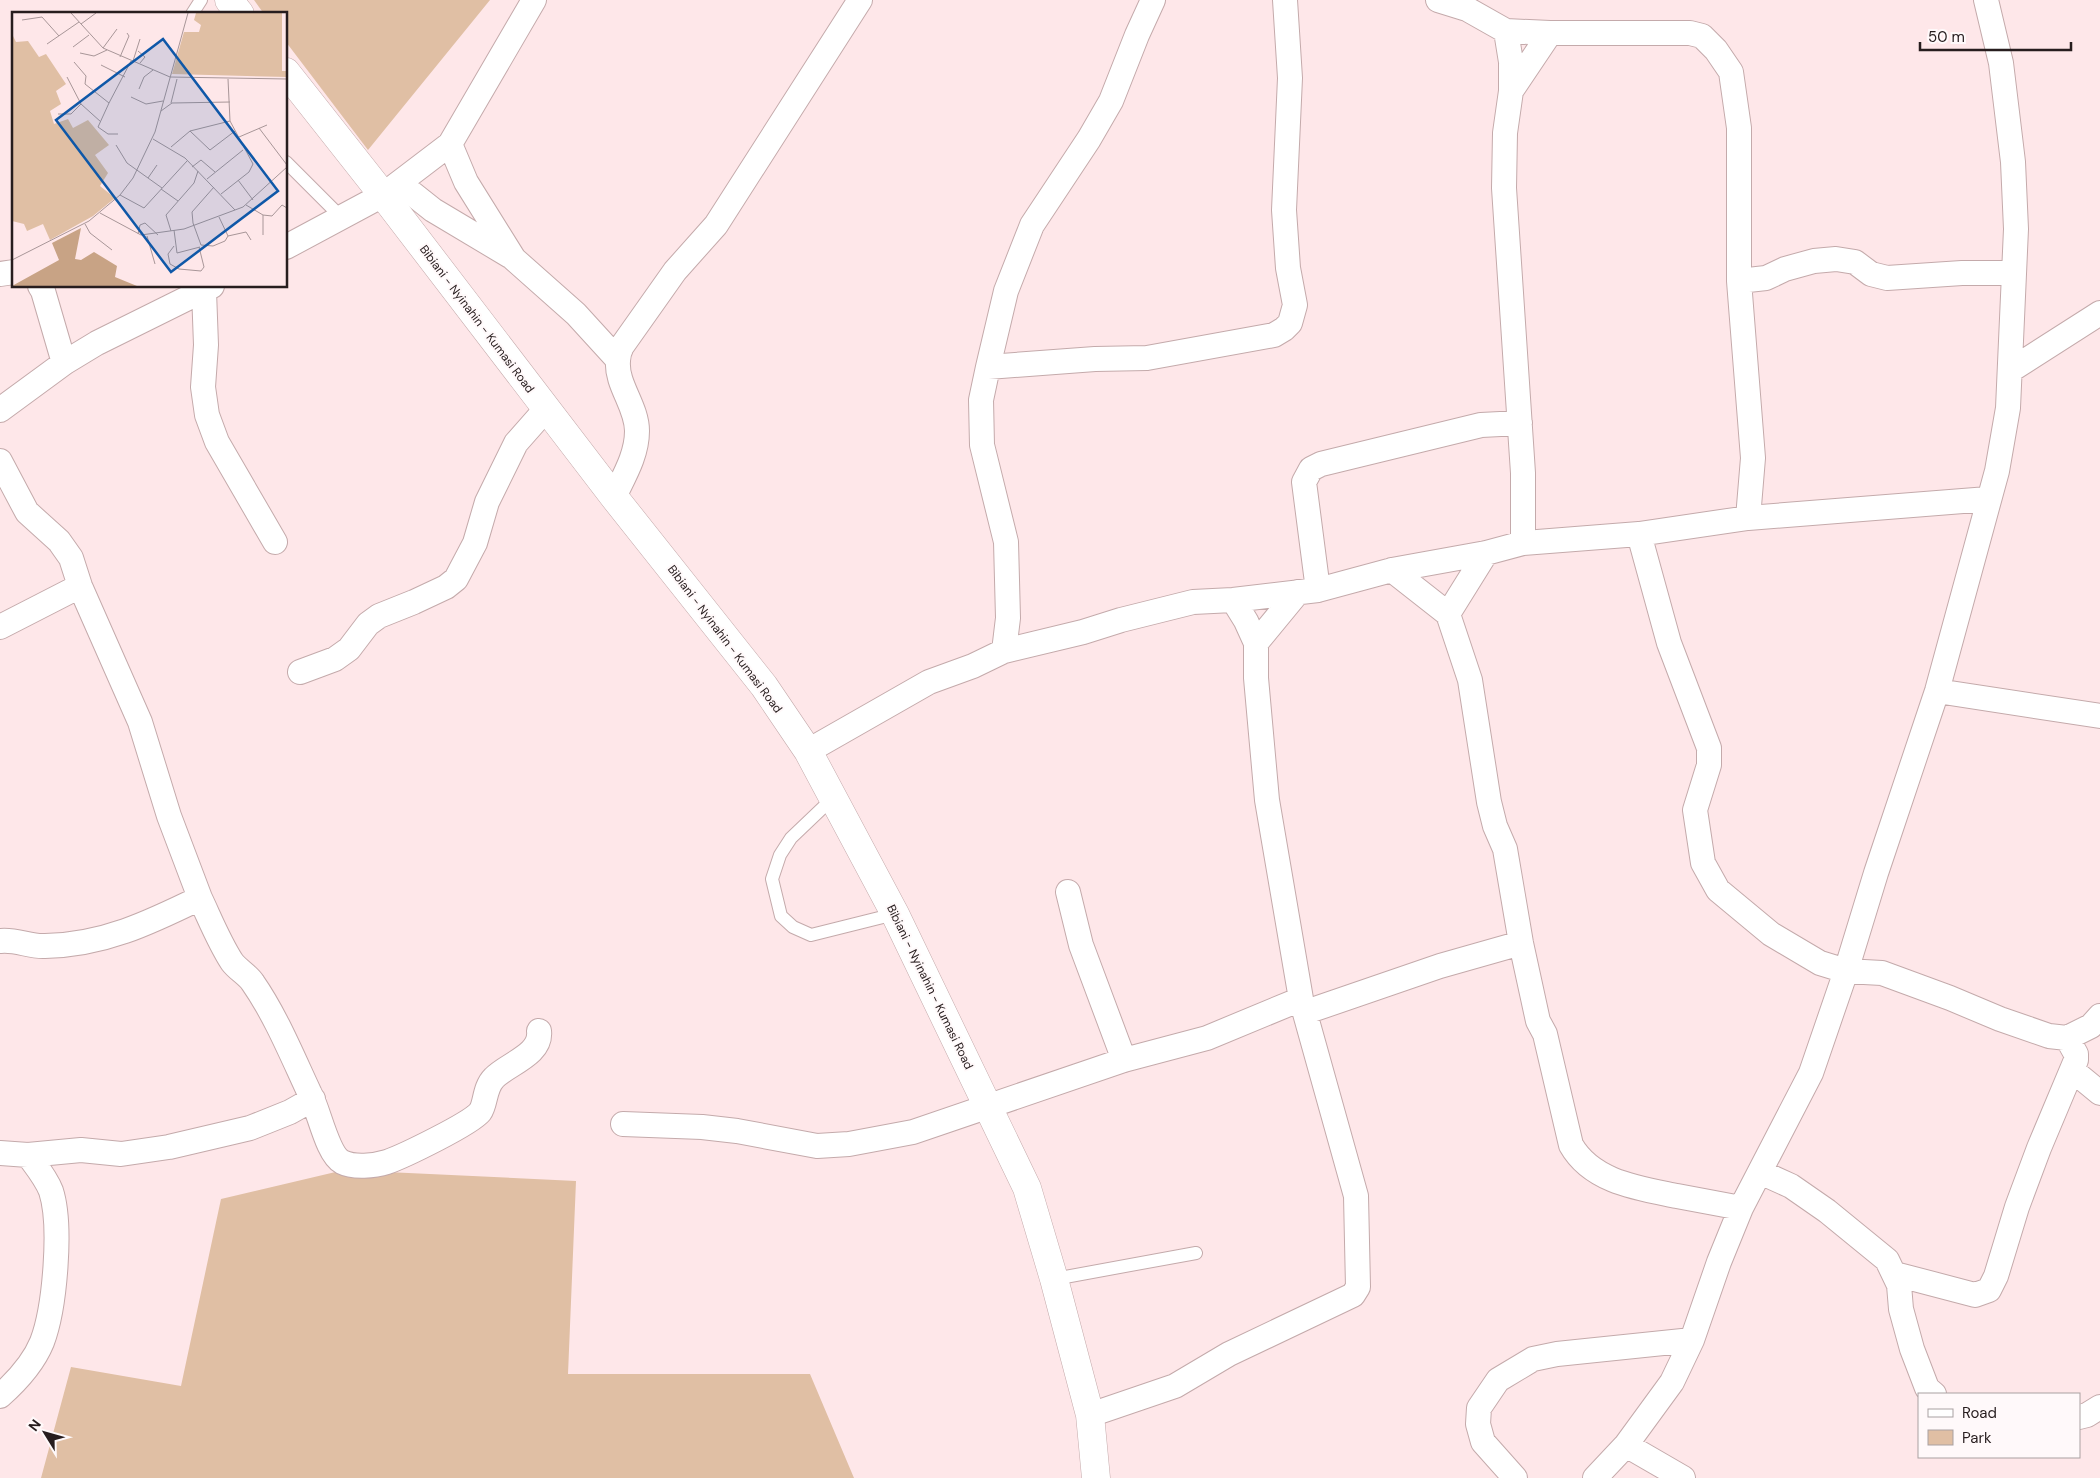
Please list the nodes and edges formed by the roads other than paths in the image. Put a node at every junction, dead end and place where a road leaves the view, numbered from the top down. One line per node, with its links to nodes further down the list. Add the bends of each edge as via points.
1 (201, 0): 9 (lane)
2 (229, 0): 10 (main road)
3 (534, 0): 15 (street)
4 (860, 0): 26 (street, via 716,225 675,270 622,346)
5 (1153, 0): 28 (street, via 1111,101 1032,225 1006,291)
6 (1285, 0): 28 (street, via 1290,78 1284,210 1288,268 1295,305 1290,323 1274,335 1147,358)
7 (1438, 0): 11 (street, via 1468,9)
8 (1986, 0): 21 (street, via 2001,64 2013,162 2016,229)
9 (193, 12)
10 (238, 12)
11 (1506, 31): 12 (street); 14 (street)
12 (1550, 33): 14 (street); 22 (street, via 1690,33 1702,36 1716,50 1731,72 1739,128)
13 (288, 77): 17 (main road, Bibiani - Nyinahin - Kumasi Road)
14 (1511, 91): 32 (street, via 1505,133 1504,188)
15 (450, 144): 17 (street); 20 (street, via 466,182)
16 (288, 164): 18 (lane)
17 (391, 189): 18 (street); 20 (street, via 433,210); 30 (main road, Bibiani - Nyinahin - Kumasi Road)
18 (341, 217): 19 (street)
19 (288, 246)
20 (514, 259): 26 (street, via 576,314)
21 (2013, 274): 22 (street, via 1887,278 1871,274 1855,262 1836,259 1814,260 1766,278); 29 (street)
22 (1739, 281): 36 (street, via 1753,458)
23 (41, 288): 27 (street)
24 (208, 288): 27 (street); 38 (street, via 203,387 206,415 217,442)
25 (2100, 313): 29 (street)
26 (618, 360): 34 (street, via 619,375 631,404 637,431 633,456)
27 (64, 363): 31 (street)
28 (988, 367): 48 (street, via 981,400 982,445 1006,542 1008,618)
29 (2011, 370): 35 (street, via 1997,472)
30 (546, 409): 34 (main road, Bibiani - Nyinahin - Kumasi Road); 49 (street, via 516,443 487,502 475,544 456,579 446,587 380,616 368,624 349,649 335,659)
31 (0, 410)
32 (1520, 423): 39 (street); 43 (street, via 1481,425 1321,464 1312,469 1304,482)
33 (0, 461): 42 (street, via 26,512 59,541 72,558)
34 (614, 497): 52 (main road, Bibiani - Nyinahin - Kumasi Road, via 764,686)
35 (1988, 499): 36 (street); 50 (street)
36 (1748, 518): 37 (street)
37 (1639, 534): 39 (street); 59 (street, via 1669,642 1709,748 1708,765 1695,810 1703,863 1718,890 1771,934 1820,964)
38 (275, 542)
39 (1523, 543): 40 (street)
40 (1486, 554): 41 (street); 45 (street)
41 (1392, 570): 43 (street); 45 (street)
42 (80, 586): 46 (street); 55 (street, via 140,722 169,816)
43 (1308, 591): 44 (street); 47 (street)
44 (1233, 600): 47 (street); 48 (street, via 1193,602)
45 (1448, 614): 58 (street, via 1470,680 1489,802 1505,849)
46 (0, 627)
47 (1256, 643): 60 (street, via 1267,800)
48 (1004, 651): 52 (street, via 929,682)
49 (300, 672)
50 (1937, 691): 51 (street); 59 (street)
51 (2100, 716)
52 (808, 751): 53 (main road, Bibiani - Nyinahin - Kumasi Road)
53 (834, 797): 56 (main road, Bibiani - Nyinahin - Kumasi Road); 56 (lane, via 791,838 780,855 772,880 781,916 793,927 811,935)
54 (1068, 892): 64 (street, via 1081,946)
55 (200, 898): 57 (street, via 150,923 113,936 66,945); 67 (street, via 233,963 253,982)
56 (896, 914): 68 (main road, Bibiani - Nyinahin - Kumasi Road)
57 (0, 941)
58 (1521, 943): 60 (street); 73 (street, via 1538,1021 1545,1034 1576,1155 1586,1165 1612,1180)
59 (1846, 971): 63 (street, via 1882,973 2000,1019 2049,1036); 72 (street, via 1810,1072)
60 (1304, 1005): 64 (street, via 1207,1038); 81 (street, via 1356,1196 1358,1287 1353,1295 1229,1354 1175,1386)
61 (2100, 1016): 63 (street, via 2091,1026)
62 (539, 1032): 67 (street, via 534,1048 494,1077 482,1109 473,1118 386,1162 368,1166 348,1164 337,1158)
63 (2067, 1038): 65 (street, via 2076,1054)
64 (1124, 1060): 68 (street)
65 (2072, 1070): 66 (street); 75 (street, via 2039,1148 1989,1290 1975,1295)
66 (2100, 1092)
67 (313, 1099): 71 (street, via 250,1128 169,1147 121,1154 81,1150)
68 (988, 1107): 69 (street, via 913,1132 849,1144 817,1146 702,1127); 76 (main road, Bibiani - Nyinahin - Kumasi Road, via 1027,1188)
69 (623, 1124)
70 (0, 1153): 71 (street)
71 (28, 1155): 79 (street, via 50,1190 56,1213 50,1314 41,1343 24,1373)
72 (1760, 1172): 73 (street); 75 (street, via 1791,1186 1827,1211 1887,1260)
73 (1741, 1208): 77 (street)
74 (1196, 1253): 76 (lane)
75 (1895, 1274): 78 (street, via 1912,1349 1927,1388)
76 (1054, 1279): 81 (main road, Bibiani - Nyinahin - Kumasi Road)
77 (1692, 1340): 83 (street, via 1672,1382); 85 (street, via 1533,1359 1498,1380 1479,1408 1478,1424 1483,1442)
78 (1933, 1393)
79 (0, 1396)
80 (2100, 1407): 82 (street)
81 (1090, 1415): 84 (main road, Bibiani - Nyinahin - Kumasi Road)
82 (2080, 1417)
83 (1626, 1445): 86 (street); 87 (street)
84 (1096, 1478)
85 (1515, 1478)
86 (1595, 1478)
87 (1683, 1478)

